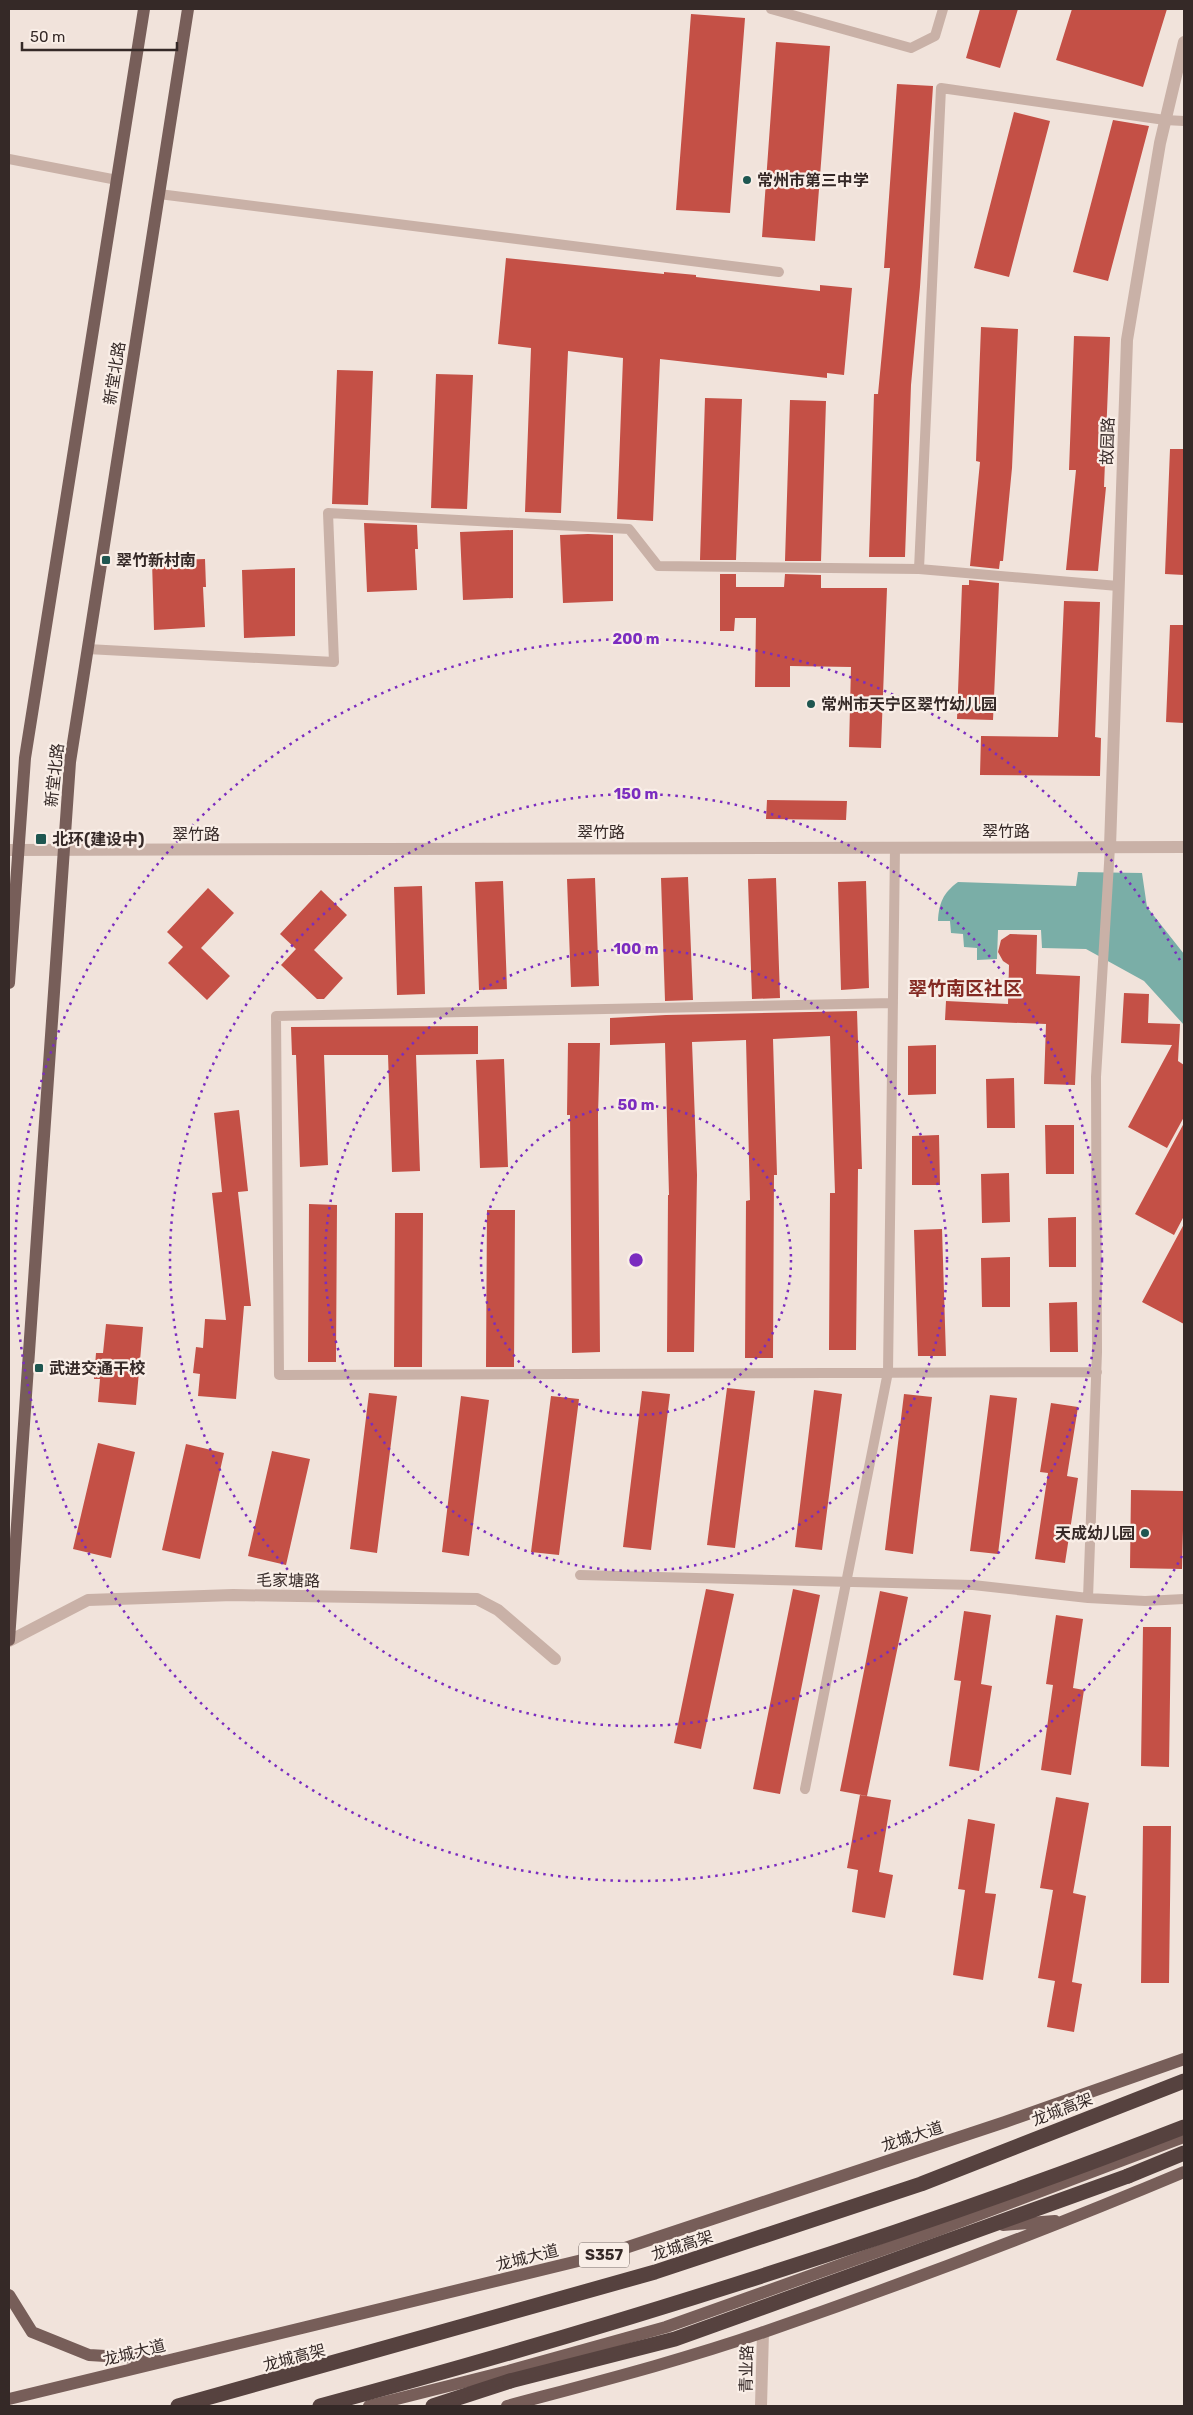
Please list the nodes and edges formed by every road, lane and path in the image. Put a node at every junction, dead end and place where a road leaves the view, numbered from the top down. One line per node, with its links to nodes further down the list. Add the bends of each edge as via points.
1 (144, 9): 9 (main road, 新堂北路)
2 (188, 9): 10 (main road, 新堂北路)
3 (771, 9): 4 (lane, via 911,48 935,36)
4 (943, 9)
5 (1184, 42): 6 (street, 故园路)
6 (1166, 120): 7 (lane); 12 (lane, via 941,88); 13 (street, 故园路, via 1127,340)
7 (1184, 121)
8 (9, 159): 9 (lane)
9 (117, 180): 18 (main road, 新堂北路, via 25,758)
10 (158, 194): 11 (lane); 14 (main road, 新堂北路)
11 (779, 272)
12 (919, 569): 13 (lane); 14 (lane, via 658,566 628,528 328,513 334,662)
13 (1118, 586): 15 (street, 故园路)
14 (88, 649): 19 (main road, 新堂北路, via 70,762)
15 (1110, 847): 16 (street, 翠竹路); 17 (street, 翠竹路); 23 (lane, via 1096,1078)
16 (1184, 847)
17 (895, 848): 19 (street, 翠竹路); 21 (lane)
18 (14, 850): 19 (street, 翠竹路); 20 (main road, 新堂北路)
19 (64, 851): 28 (main road, 新堂北路)
20 (9, 984)
21 (893, 1003): 22 (lane); 22 (lane, via 276,1016 279,1375)
22 (888, 1372): 23 (lane); 25 (lane)
23 (1097, 1372): 26 (lane)
24 (580, 1575): 25 (lane)
25 (847, 1582): 26 (lane, via 973,1585); 30 (lane)
26 (1088, 1598): 27 (lane)
27 (1184, 1599)
28 (9, 1641): 29 (street, 毛家塘路, via 88,1600 233,1595 477,1599 498,1610)
29 (555, 1660)
30 (805, 1789)
31 (1184, 2059): 41 (main road, 龙城大道 / S357, via 607,2254)
32 (1184, 2081): 43 (highway, 龙城高架, via 921,2184 655,2272)
33 (1184, 2127): 44 (highway, via 933,2219 666,2308)
34 (1184, 2137): 38 (main road)
35 (1184, 2153): 46 (highway, bridge, via 676,2339 510,2381)
36 (1184, 2172): 37 (main road)
37 (1072, 2219): 38 (main road); 40 (main road)
38 (938, 2230): 45 (main road, via 666,2327)
39 (9, 2295): 41 (main road, via 32,2332 89,2355)
40 (763, 2332): 47 (main road); 48 (street, 青业路)
41 (170, 2360): 42 (main road, 龙城大道 / S357)
42 (9, 2399)
43 (178, 2406)
44 (320, 2406)
45 (369, 2406)
46 (433, 2406)
47 (507, 2406)
48 (761, 2406)

